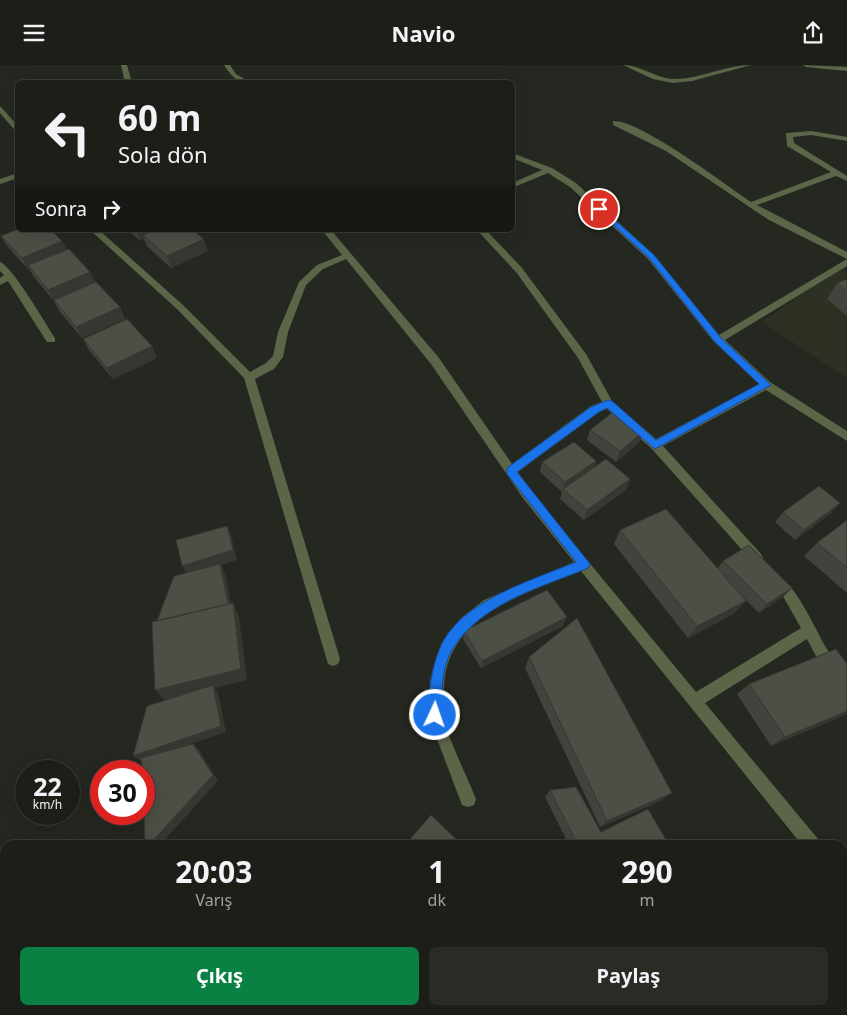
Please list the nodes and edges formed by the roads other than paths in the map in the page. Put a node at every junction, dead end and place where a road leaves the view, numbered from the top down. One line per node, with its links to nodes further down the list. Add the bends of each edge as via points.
1 (124, 65): 7 (street)
2 (227, 65): 8 (street)
3 (626, 65): 4 (street, via 672,81 684,81 733,66)
4 (748, 65)
5 (806, 65): 6 (street)
6 (847, 69)
7 (128, 80)
8 (243, 80)
9 (0, 108): 11 (street)
10 (616, 123): 20 (street, via 685,157)
11 (15, 128)
12 (847, 139): 15 (street, via 811,133 788,135 790,144)
13 (515, 156): 14 (street)
14 (549, 170): 19 (street); 30 (street, via 573,185 652,257)
15 (836, 173): 17 (street); 20 (street)
16 (15, 176): 18 (street)
17 (847, 179)
18 (0, 182)
19 (515, 185)
20 (750, 205): 25 (street)
21 (96, 232): 31 (street, via 180,307)
22 (328, 232): 24 (street)
23 (483, 232): 33 (street, via 524,278 582,356)
24 (346, 256): 31 (street, via 320,267 302,284 283,332 278,357 270,366); 36 (street, via 434,361)
25 (847, 256)
26 (847, 262): 30 (street)
27 (0, 265): 28 (street)
28 (4, 279): 29 (street)
29 (51, 340)
30 (718, 340): 32 (street)
31 (249, 377): 39 (street)
32 (766, 385): 34 (street); 35 (street)
33 (608, 404): 35 (street); 36 (street, via 595,409)
34 (847, 437)
35 (655, 445): 38 (street, via 789,594)
36 (511, 471): 37 (street)
37 (584, 564): 41 (street); 42 (street, via 489,604 466,622 446,649 436,680 435,715)
38 (809, 630): 40 (street); 41 (street)
39 (332, 659)
40 (847, 686)
41 (694, 701): 43 (street)
42 (468, 799)
43 (808, 840)

